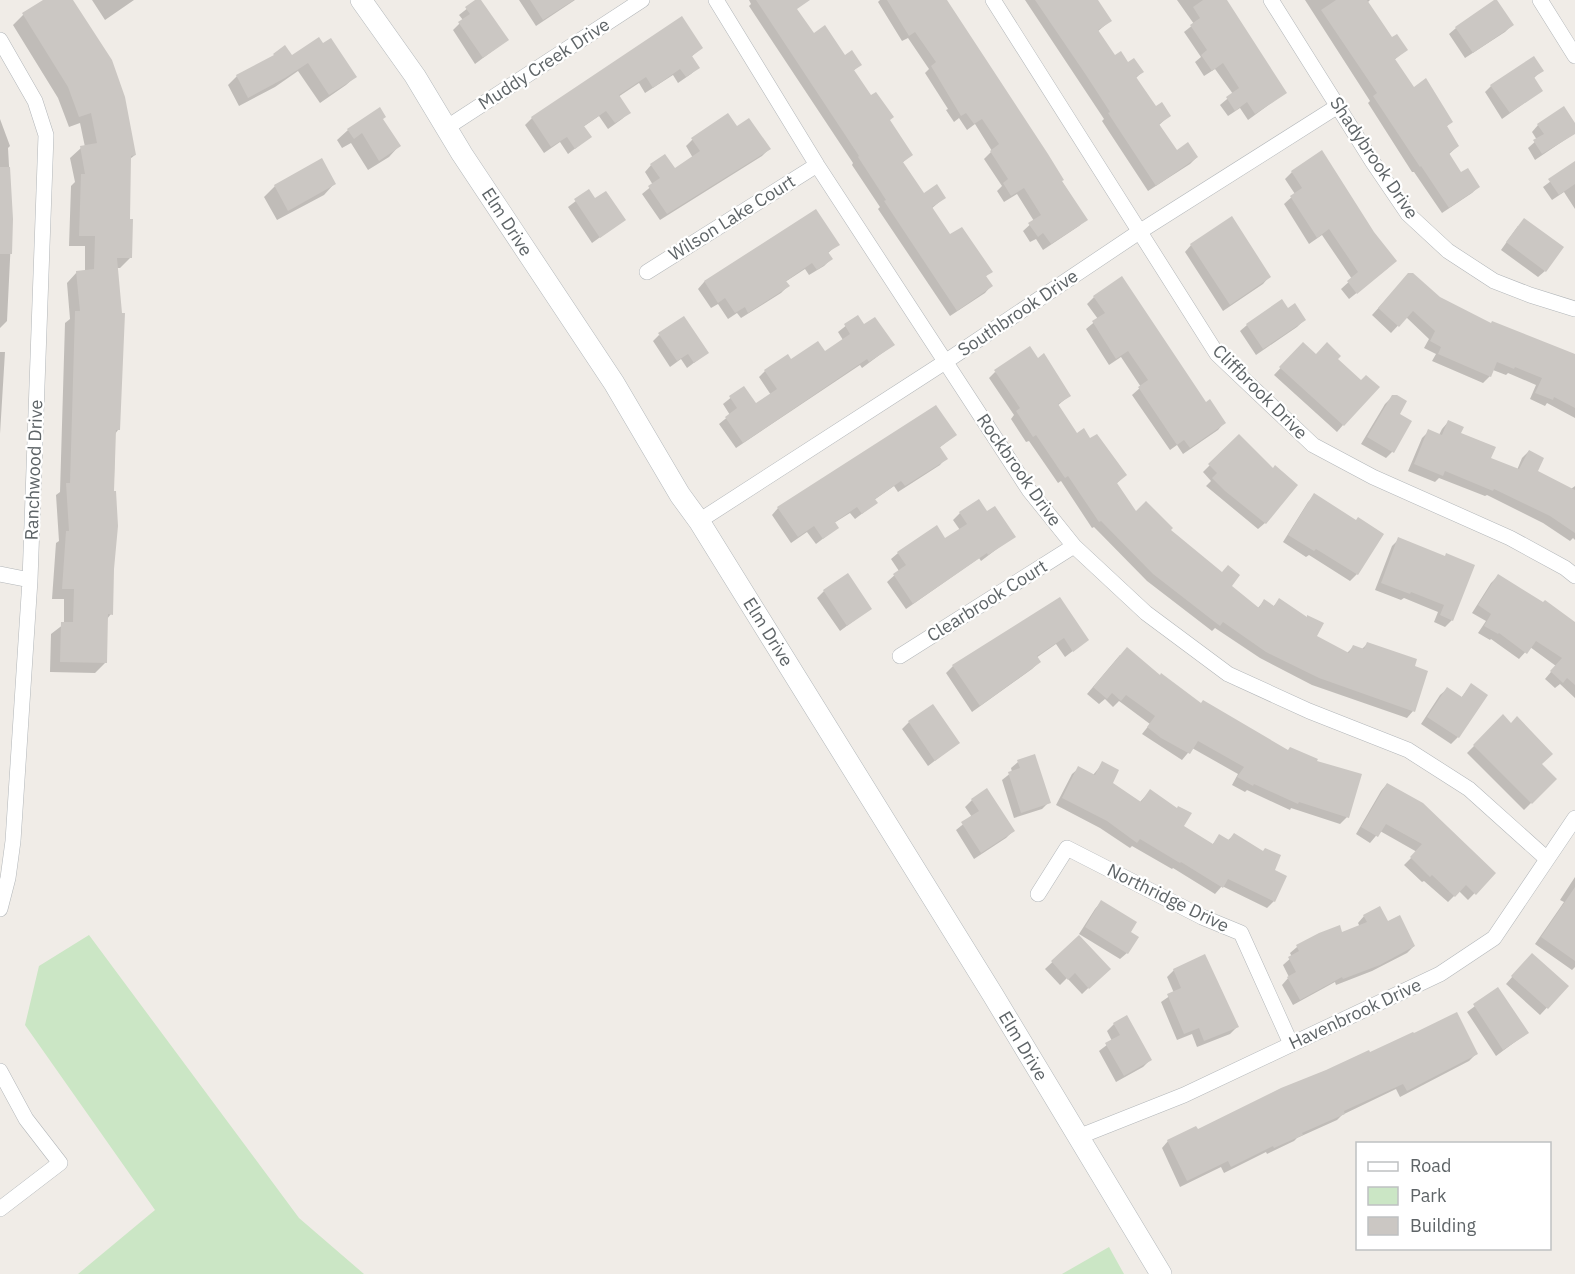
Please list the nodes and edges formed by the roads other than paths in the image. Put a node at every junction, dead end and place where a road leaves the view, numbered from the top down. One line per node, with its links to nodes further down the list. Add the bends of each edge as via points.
1 (361, 0): 10 (street, Elm Drive)
2 (642, 0): 10 (street, Muddy Creek Drive)
3 (716, 0): 11 (street, Rockbrook Drive)
4 (993, 0): 12 (street, Cliffbrook Drive)
5 (1271, 0): 9 (street, Shadybrook Drive)
6 (1540, 0): 8 (street)
7 (0, 40): 20 (street, Ranchwood Drive, via 35,100 46,135)
8 (1575, 56)
9 (1338, 106): 12 (street, Southbrook Drive); 14 (street, Shadybrook Drive, via 1408,214 1448,251 1494,281)
10 (446, 128): 16 (street, Elm Drive, via 614,383)
11 (817, 165): 13 (street, Wilson Lake Court); 15 (street, Rockbrook Drive)
12 (1139, 232): 15 (street, Southbrook Drive); 19 (street, Cliffbrook Drive, via 1217,354 1313,445 1373,477 1510,538)
13 (646, 272)
14 (1575, 309)
15 (945, 362): 16 (street, Southbrook Drive); 17 (street, Rockbrook Drive, via 1029,490)
16 (699, 521): 28 (street, Elm Drive)
17 (1074, 546): 21 (street, Clearbrook Court); 23 (street, Rockbrook Drive, via 1146,613 1227,674 1408,750 1469,789)
18 (0, 574): 20 (street)
19 (1575, 576)
20 (30, 580): 25 (street, Ranchwood Drive, via 13,841)
21 (900, 656)
22 (1575, 818): 23 (street, Havenbrook Drive)
23 (1547, 859): 26 (street, Havenbrook Drive, via 1494,938 1440,974)
24 (1038, 894): 26 (street, Northridge Drive, via 1067,848 1241,933)
25 (0, 909)
26 (1291, 1044): 28 (street, Havenbrook Drive, via 1184,1095)
27 (0, 1071): 29 (street, via 27,1119 60,1163)
28 (1078, 1137): 30 (street, Elm Drive)
29 (0, 1209)
30 (1161, 1274)

